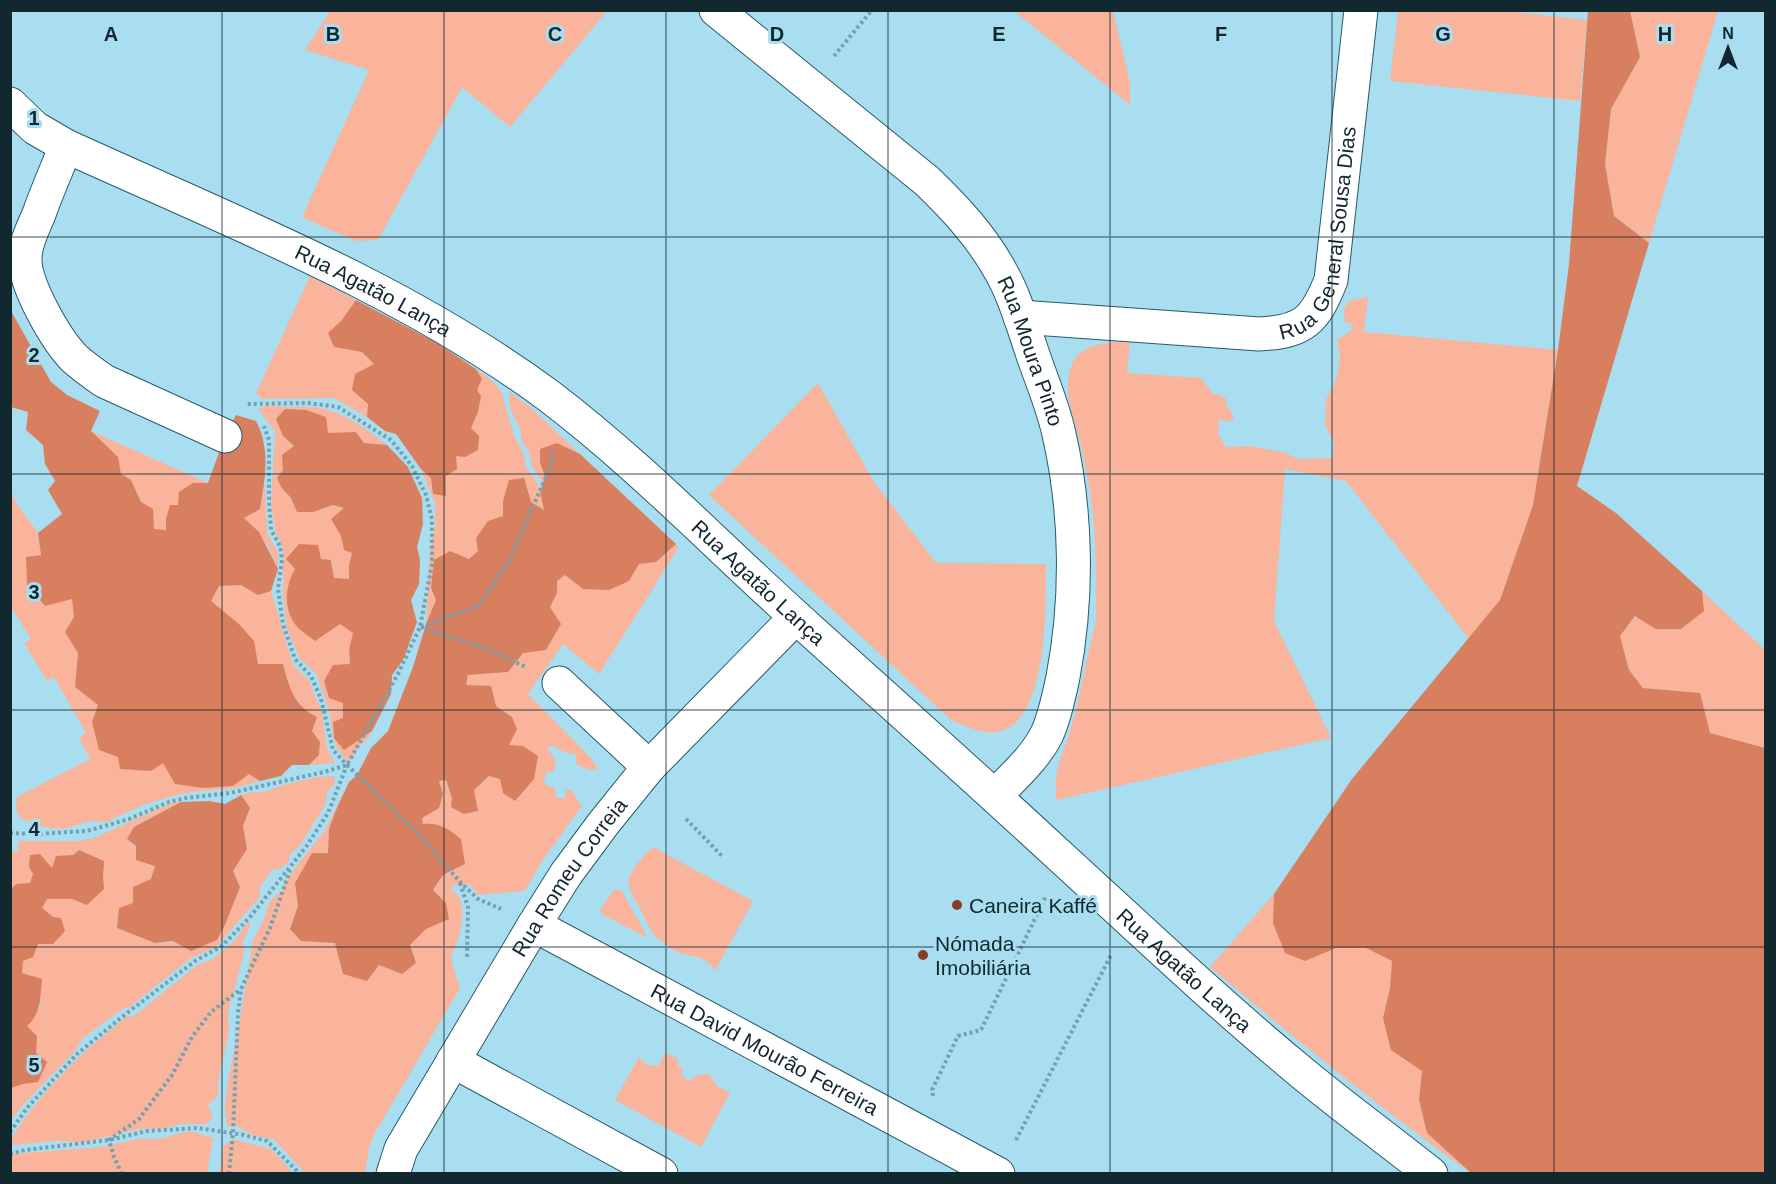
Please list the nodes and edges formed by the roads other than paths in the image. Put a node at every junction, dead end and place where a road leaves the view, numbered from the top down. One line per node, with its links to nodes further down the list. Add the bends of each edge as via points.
1 (716, 10): 5 (street, Rua Moura Pinto, via 927,181 956,209 1003,273)
2 (1361, 10): 5 (street, Rua General Sousa Dias, via 1331,280 1321,305 1306,322 1284,333 1259,334)
3 (10, 104): 4 (street, Rua Agatão Lança, via 35,128)
4 (66, 146): 6 (street, via 25,257 33,293 64,345 87,369 104,381); 7 (street, Rua Agatão Lança, via 316,260 397,300 485,352 602,438)
5 (1020, 317): 10 (street, Rua Moura Pinto, via 1058,431 1066,469 1073,567 1070,638 1058,702 1047,734 1031,758)
6 (225, 436)
7 (796, 617): 9 (street, Rua Romeu Correia); 10 (street, Rua Agatão Lança)
8 (559, 683): 9 (street)
9 (649, 767): 11 (street, Rua Romeu Correia, via 566,874)
10 (995, 796): 16 (street, Rua Agatão Lança, via 1297,1069)
11 (534, 925): 12 (street, Rua Romeu Correia); 15 (street, Rua David Mourão Ferreira)
12 (453, 1061): 13 (street, Rua Romeu Correia, via 400,1149); 14 (street)
13 (393, 1173)
14 (661, 1173)
15 (998, 1173)
16 (1431, 1173)

